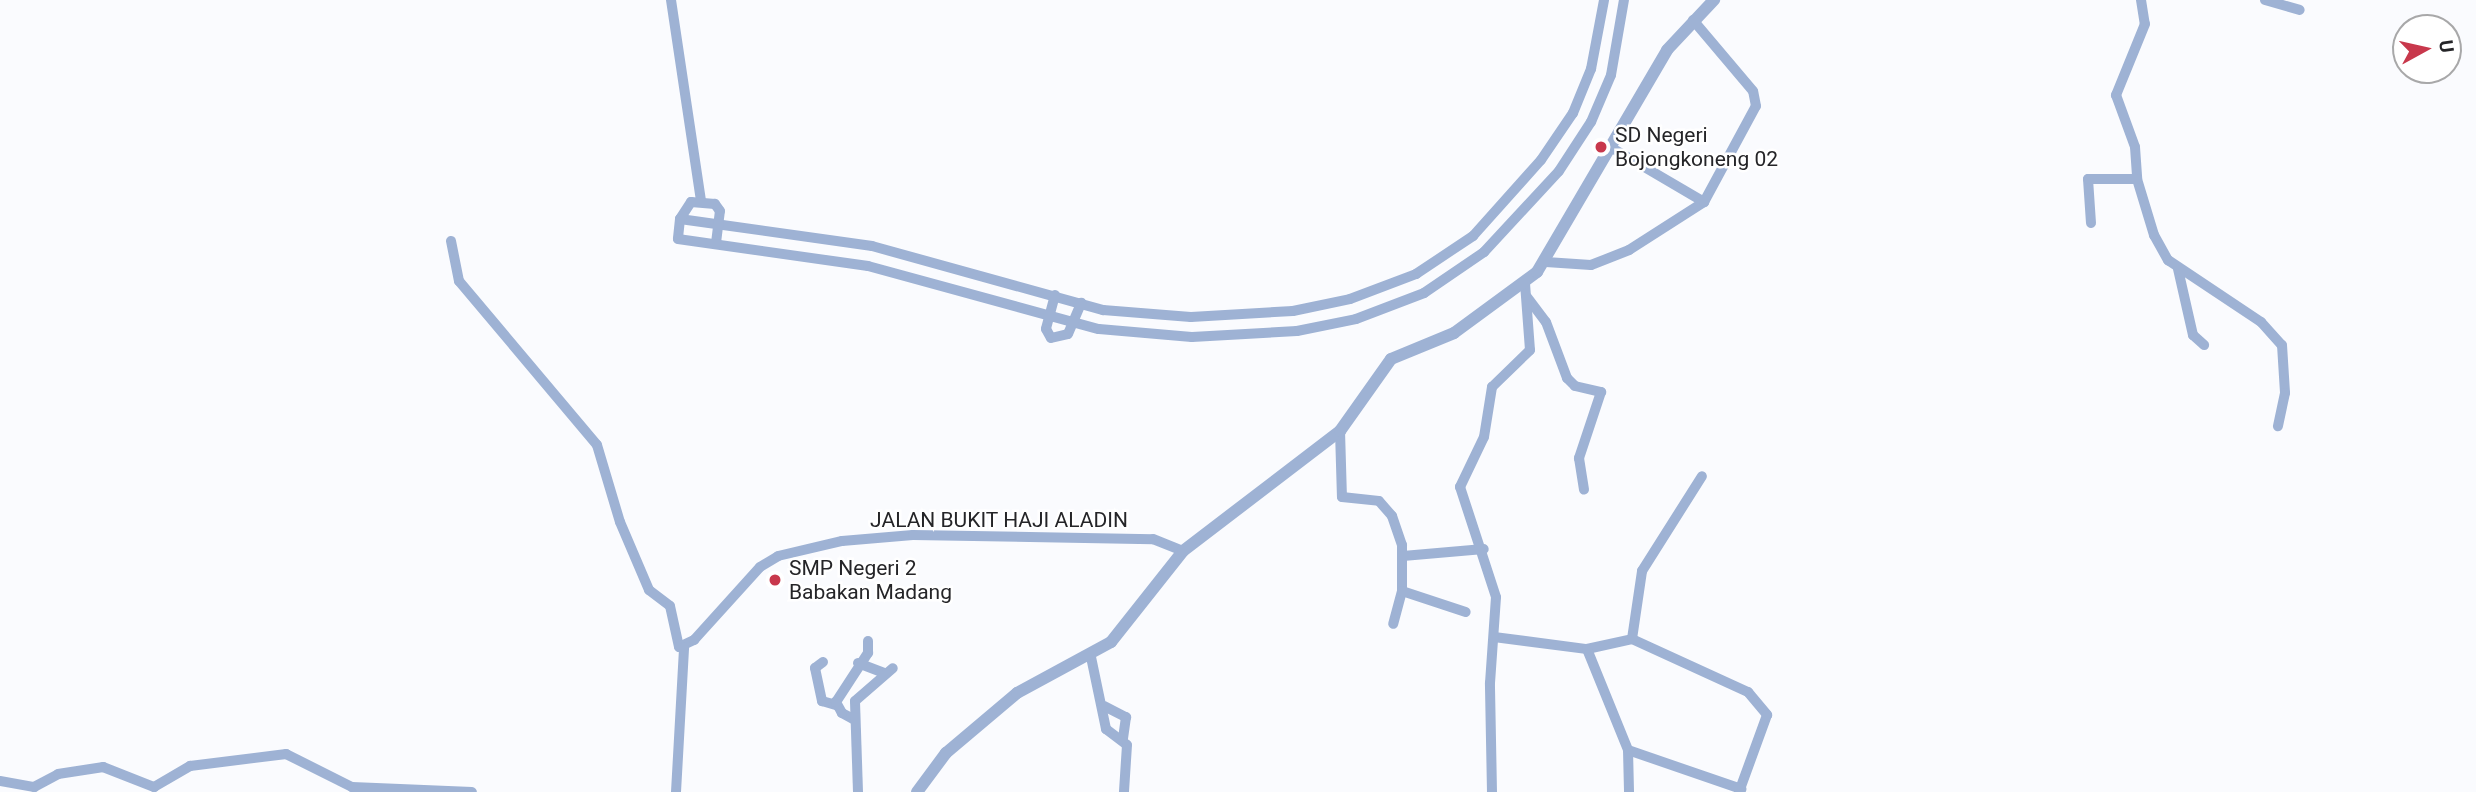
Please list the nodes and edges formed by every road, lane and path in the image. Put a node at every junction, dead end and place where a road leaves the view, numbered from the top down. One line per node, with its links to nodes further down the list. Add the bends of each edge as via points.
1 (671, 0): 11 (street)
2 (1604, 0): 22 (street, via 1591,69 1573,113 1473,236 1416,274 1350,299 1293,312 1191,317)
3 (1624, 0): 24 (street, via 1611,75 1591,122 1559,171 1484,252 1424,293 1356,319 1262,334 1144,335)
4 (1713, 0): 8 (street)
5 (2141, 0): 10 (street, via 2145,24 2116,95 2135,147)
6 (2264, 0): 7 (street)
7 (2300, 10)
8 (1693, 20): 9 (street, via 1667,50); 12 (street, via 1753,91 1756,106)
9 (1612, 148): 12 (street); 18 (street)
10 (2137, 179): 15 (street, via 2088,179); 19 (street, via 2158,248)
11 (701, 200): 13 (street, via 691,202); 14 (street, via 715,204)
12 (1703, 202): 18 (street, via 1629,250 1591,265)
13 (680, 219): 14 (street); 17 (street, via 678,239)
14 (720, 222): 17 (street); 21 (street, via 872,246)
15 (2091, 223)
16 (451, 241): 39 (street, via 459,281 597,445 649,590 670,607 675,642)
17 (716, 243): 23 (street, via 868,266)
18 (1546, 262): 20 (street)
19 (2178, 269): 25 (street, via 2193,335); 26 (street, via 2261,322 2282,345 2286,393)
20 (1526, 291): 27 (street, via 1454,333 1391,359); 29 (street, via 1546,322 1570,383 1601,392 1579,458); 30 (street, via 1530,350 1492,387 1484,437 1460,487)
21 (1055, 295): 22 (street); 23 (street)
22 (1081, 303): 24 (street)
23 (1049, 313): 24 (street); 24 (street, via 1046,329 1051,338 1061,339)
24 (1075, 321)
25 (2204, 345)
26 (2278, 426)
27 (1339, 431): 31 (street); 32 (street, via 1342,497 1375,499 1388,509)
28 (1702, 476): 37 (street, via 1642,571)
29 (1584, 490)
30 (1483, 549): 32 (street); 36 (street, via 1496,597)
31 (1183, 551): 39 (street, JALAN BUKIT HAJI ALADIN, via 1153,539 913,536 842,541 778,556 760,567); 41 (street, via 1120,633)
32 (1403, 556): 33 (street)
33 (1402, 591): 34 (street); 35 (street)
34 (1466, 612)
35 (1392, 624)
36 (1494, 637): 40 (street); 56 (street)
37 (1632, 639): 40 (street); 50 (street, via 1758,699 1767,715)
38 (868, 641): 43 (street, via 870,649)
39 (684, 648): 52 (street)
40 (1587, 649): 48 (street)
41 (1091, 657): 45 (street); 54 (street, via 1017,693 946,752)
42 (823, 662): 44 (street, via 815,666 822,701)
43 (858, 663): 44 (street); 46 (street, via 889,670 857,696)
44 (836, 705): 46 (street)
45 (1104, 706): 47 (street, via 1108,732); 47 (street, via 1126,717)
46 (855, 720): 53 (street)
47 (1124, 739): 55 (street, via 1129,764)
48 (1628, 750): 50 (street); 57 (street)
49 (0, 781): 51 (street, via 34,787 58,774 103,767 154,787 190,766 286,754 352,787)
50 (1740, 790)
51 (472, 792)
52 (676, 792)
53 (858, 792)
54 (917, 792)
55 (1124, 792)
56 (1492, 792)
57 (1629, 792)

